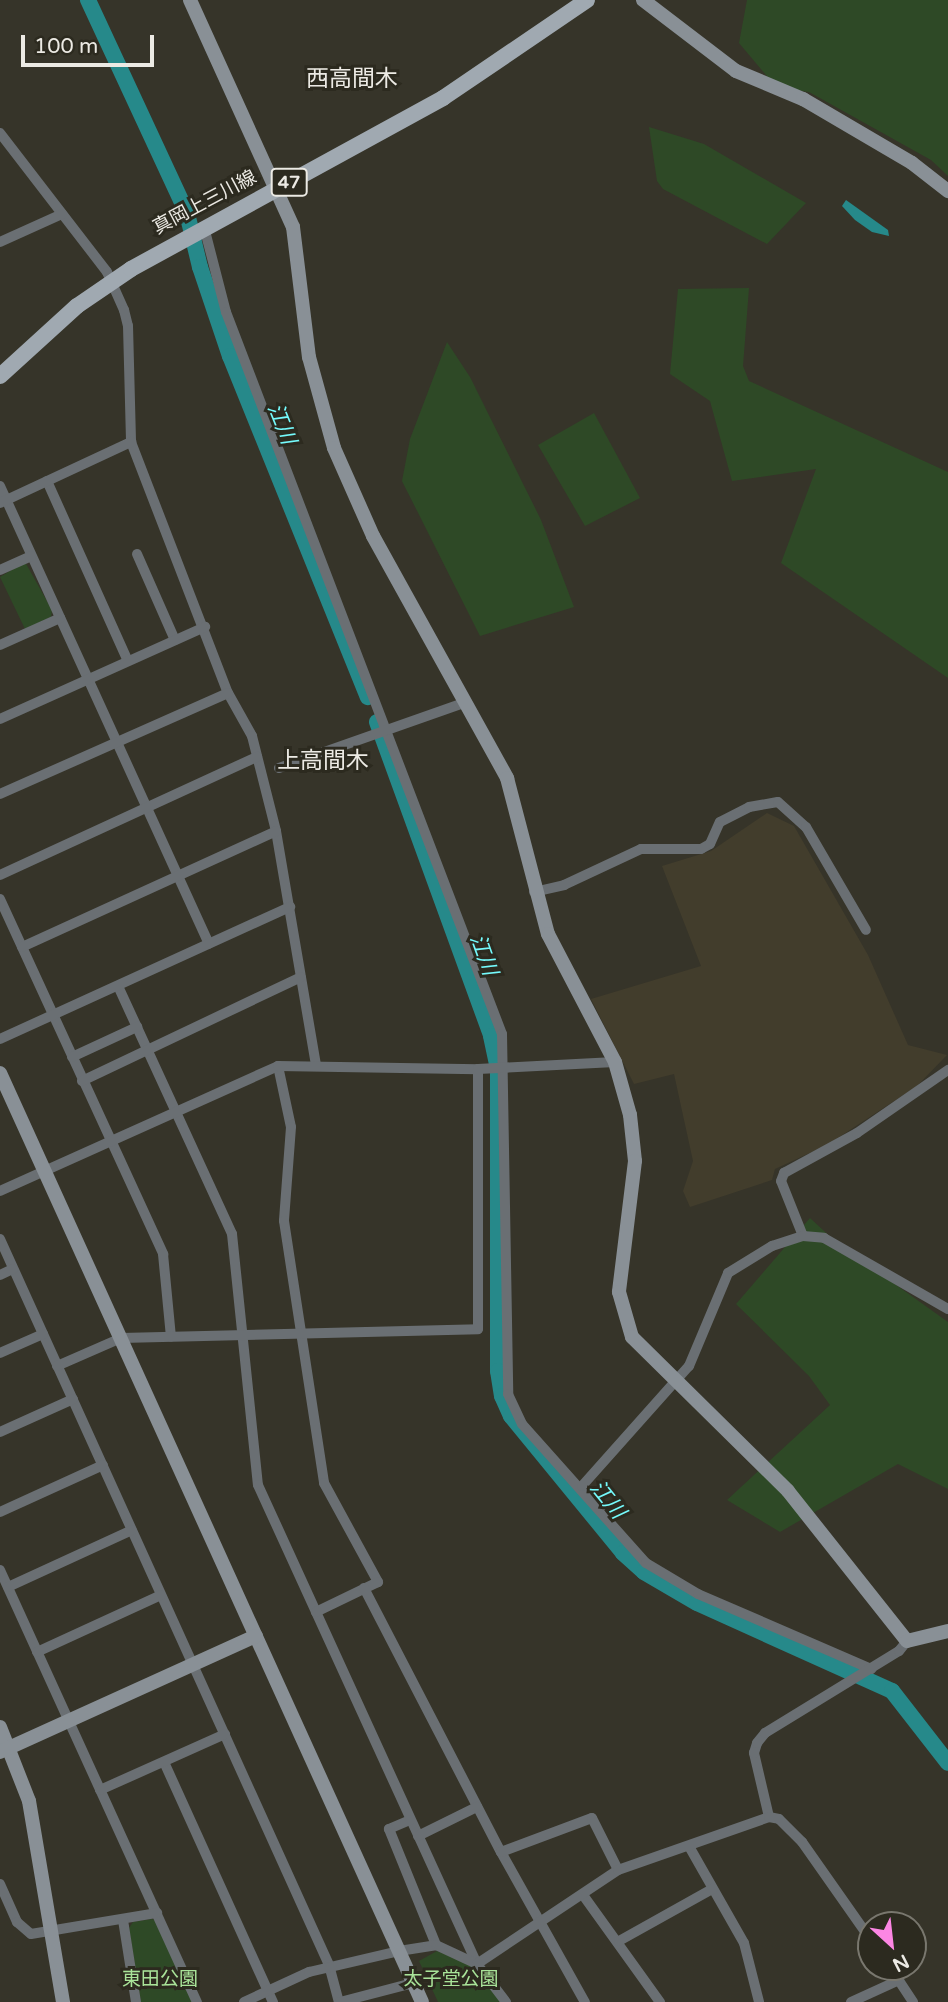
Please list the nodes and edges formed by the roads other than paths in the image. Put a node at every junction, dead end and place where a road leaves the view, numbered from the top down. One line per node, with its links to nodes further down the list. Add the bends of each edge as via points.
1 (190, 0): 6 (street)
2 (568, 0): 6 (main road, 真岡上三川線 / 47, via 438,90)
3 (587, 0): 6 (main road, 真岡上三川線 / 47, via 443,98)
4 (643, 0): 7 (street, via 737,71 803,99 912,163)
5 (0, 133): 8 (street)
6 (276, 183): 9 (main road, 真岡上三川線 / 47); 11 (main road, 真岡上三川線 / 47); 28 (street, via 296,243 309,357 334,448 373,536)
7 (948, 191)
8 (62, 214): 10 (street); 11 (street)
9 (204, 227): 11 (main road, 真岡上三川線 / 47); 30 (street, via 226,312)
10 (1, 237)
11 (109, 277): 12 (main road, 真岡上三川線 / 47, via 53,313); 13 (main road, 真岡上三川線 / 47); 14 (street, via 128,326)
12 (0, 363)
13 (0, 376)
14 (131, 442): 15 (street); 22 (street)
15 (47, 481): 17 (street); 25 (street)
16 (0, 486): 17 (street)
17 (3, 502): 19 (street)
18 (137, 554): 23 (street)
19 (31, 556): 20 (street); 21 (street)
20 (0, 570)
21 (60, 618): 24 (street); 26 (street)
22 (205, 627): 23 (street); 27 (street)
23 (175, 640): 25 (street)
24 (0, 645)
25 (128, 662): 26 (street)
26 (88, 680): 29 (street); 31 (street)
27 (228, 693): 31 (street); 32 (street, via 252,736)
28 (466, 702): 30 (street); 39 (street, via 507,778)
29 (0, 719)
30 (385, 731): 33 (street); 55 (street, via 502,1034)
31 (116, 742): 34 (street); 35 (street)
32 (257, 757): 35 (street); 36 (street)
33 (279, 768)
34 (0, 794)
35 (147, 808): 37 (street); 38 (street)
36 (276, 831): 38 (street); 41 (street)
37 (0, 875)
38 (178, 876): 43 (street); 44 (street)
39 (534, 892): 42 (street, via 564,886 641,849 701,849 710,844 720,822 749,807 778,802 806,827); 52 (street, via 556,953)
40 (0, 899): 44 (street)
41 (290, 907): 43 (street); 45 (street)
42 (866, 930)
43 (209, 944): 46 (street)
44 (22, 947): 47 (street)
45 (301, 977): 50 (street); 54 (street)
46 (118, 986): 47 (street); 48 (street)
47 (53, 1015): 49 (street); 51 (street)
48 (137, 1027): 50 (street); 51 (street)
49 (0, 1039)
50 (147, 1050): 59 (street); 60 (street)
51 (72, 1057): 59 (street)
52 (615, 1062): 55 (street); 76 (street, via 630,1115 635,1161 619,1292 622,1312 638,1345)
53 (278, 1066): 54 (street); 60 (street); 70 (street, via 291,1127 284,1221)
54 (316, 1066): 56 (street)
55 (505, 1068): 56 (street); 80 (street, via 508,1394 522,1424)
56 (478, 1069): 70 (street, via 478,1329)
57 (948, 1070): 64 (street, via 857,1133 784,1173 781,1181)
58 (0, 1073): 62 (street)
59 (82, 1081): 61 (street)
60 (175, 1112): 61 (street); 71 (street, via 232,1234)
61 (110, 1141): 62 (street); 72 (street, via 163,1254)
62 (44, 1171): 63 (street); 73 (street)
63 (0, 1191)
64 (803, 1236): 68 (street, via 824,1238); 76 (street, via 772,1246 728,1273 689,1366)
65 (0, 1239): 66 (street)
66 (13, 1269): 67 (street); 69 (street)
67 (0, 1275)
68 (948, 1309)
69 (43, 1334): 74 (street); 75 (street)
70 (304, 1335): 71 (street); 85 (street, via 324,1483 378,1582)
71 (242, 1336): 72 (street); 87 (street, via 258,1485)
72 (171, 1337): 73 (street)
73 (121, 1338): 75 (street); 89 (street)
74 (0, 1353)
75 (57, 1366): 77 (street)
76 (675, 1384): 80 (street); 90 (street, via 788,1491)
77 (73, 1399): 78 (street); 79 (street)
78 (0, 1432)
79 (103, 1465): 81 (street); 82 (street)
80 (582, 1486): 93 (street, via 646,1563 698,1594)
81 (0, 1512)
82 (132, 1530): 84 (street); 86 (street)
83 (0, 1570): 84 (street)
84 (8, 1587): 91 (street)
85 (364, 1588): 87 (street); 100 (street)
86 (161, 1595): 91 (street); 92 (street)
87 (316, 1612): 102 (street)
88 (948, 1631): 90 (street, via 915,1643)
89 (256, 1636): 92 (street); 117 (street)
90 (907, 1641): 93 (street)
91 (37, 1652): 94 (street)
92 (193, 1665): 94 (street); 96 (street)
93 (871, 1669): 101 (street, via 765,1733 757,1743 754,1753)
94 (69, 1721): 97 (street); 99 (street)
95 (0, 1727): 97 (street)
96 (225, 1734): 98 (street); 119 (street)
97 (5, 1750): 114 (street, via 31,1810)
98 (164, 1762): 99 (street); 123 (street)
99 (100, 1790): 110 (street)
100 (477, 1807): 103 (street); 105 (street)
101 (769, 1817): 104 (street, via 721,1831); 112 (street, via 779,1819 802,1842)
102 (410, 1819): 103 (street); 116 (street, via 389,1829)
103 (418, 1836): 118 (street)
104 (690, 1848): 106 (street); 108 (street)
105 (501, 1852): 106 (street, via 592,1818); 113 (street)
106 (618, 1870): 109 (street)
107 (0, 1884): 114 (street, via 23,1930)
108 (712, 1889): 115 (street); 134 (street, via 744,1943)
109 (583, 1895): 113 (street); 115 (street)
110 (157, 1913): 111 (street); 126 (street)
111 (123, 1920): 114 (street); 125 (street)
112 (857, 1920)
113 (540, 1925): 118 (street); 132 (street)
114 (51, 1931): 124 (street)
115 (619, 1941): 133 (street)
116 (436, 1945): 117 (street); 118 (street)
117 (399, 1951): 119 (street); 122 (street)
118 (477, 1964): 131 (street)
119 (330, 1965): 123 (street); 129 (street)
120 (898, 1981): 135 (street)
121 (901, 1981): 136 (street)
122 (413, 1983): 129 (street); 130 (street)
123 (268, 1990): 127 (street); 128 (street)
124 (63, 2002)
125 (136, 2002)
126 (197, 2002)
127 (244, 2002)
128 (273, 2002)
129 (339, 2002)
130 (422, 2002)
131 (506, 2002)
132 (585, 2002)
133 (660, 2002)
134 (760, 2002)
135 (851, 2002)
136 (913, 2002)

